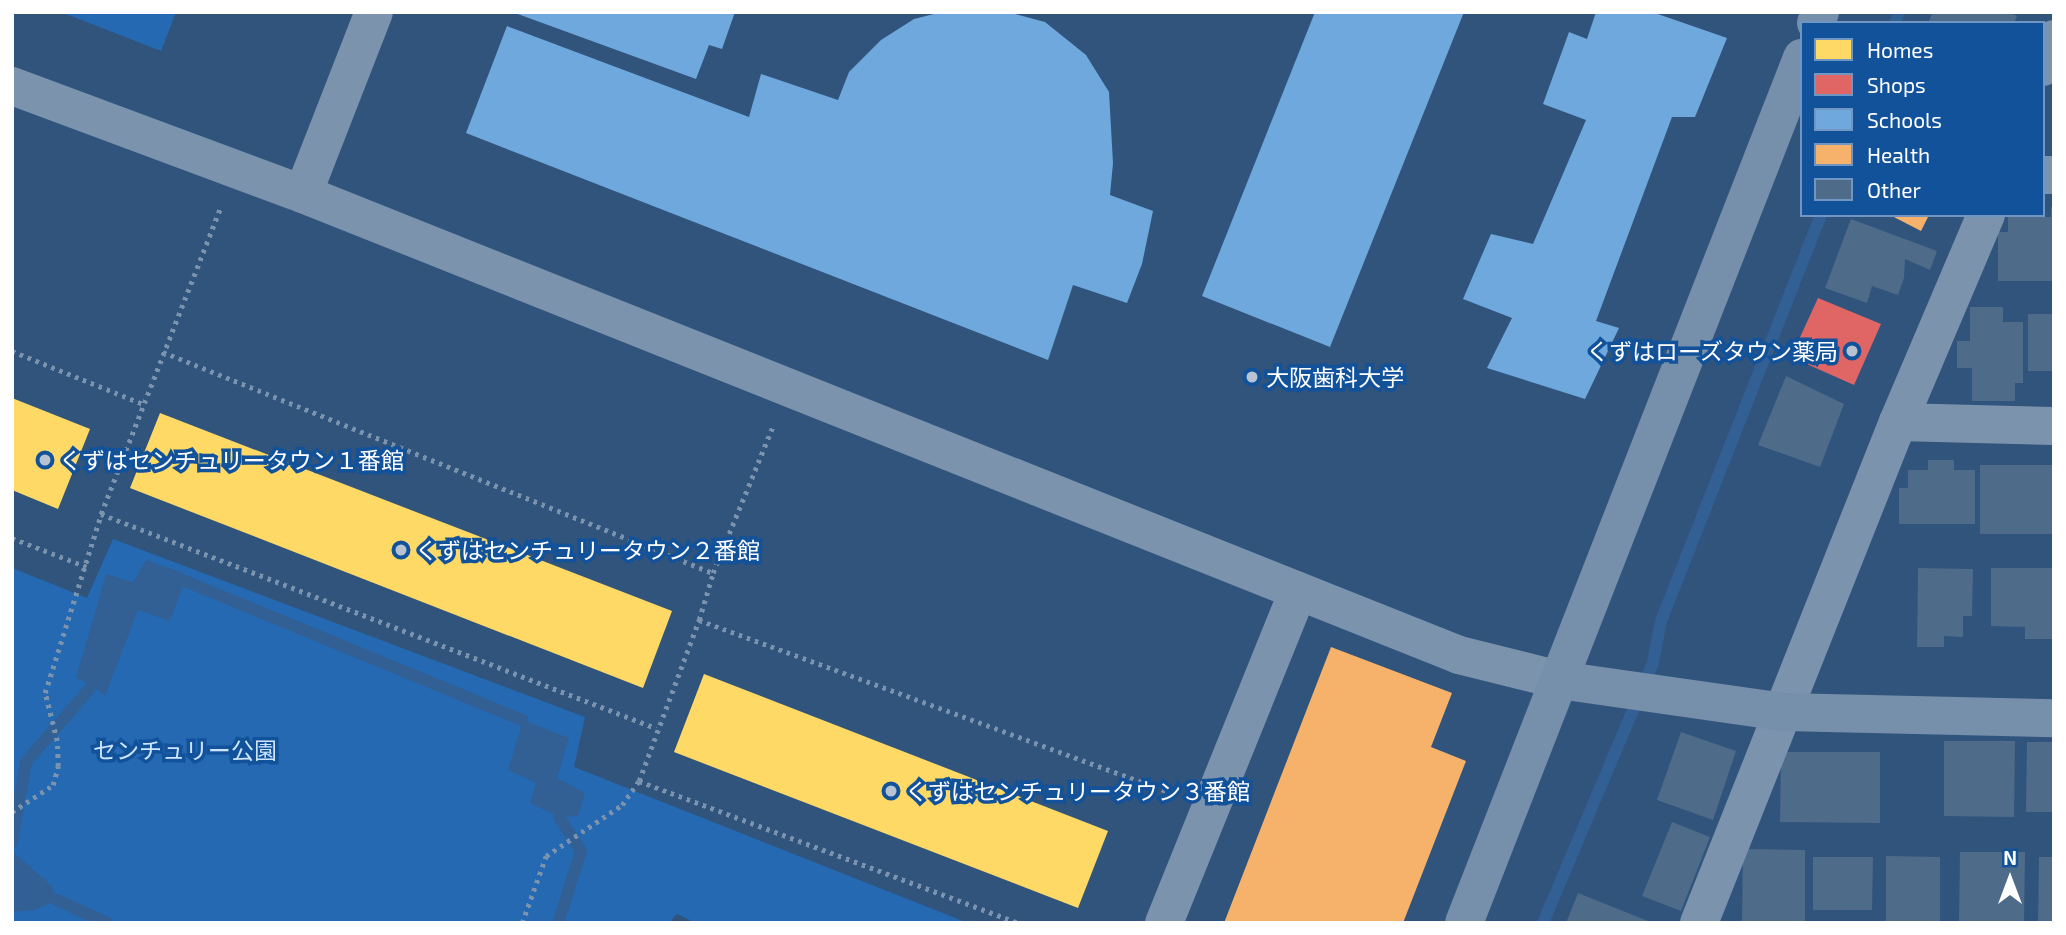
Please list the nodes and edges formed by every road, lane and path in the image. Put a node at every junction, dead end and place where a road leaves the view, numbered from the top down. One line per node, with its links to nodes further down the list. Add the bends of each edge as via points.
1 (374, 12): 7 (street)
2 (2054, 38): 3 (street)
3 (2045, 62)
4 (1800, 63): 21 (street)
5 (12, 86): 6 (street)
6 (236, 169): 7 (street); 10 (path)
7 (303, 194): 11 (street)
8 (1985, 217): 13 (street)
9 (12, 351): 12 (path)
10 (163, 352): 12 (path); 18 (path)
11 (788, 390): 18 (path); 19 (street)
12 (143, 404): 15 (path)
13 (1898, 422): 14 (street); 22 (street)
14 (2054, 426)
15 (101, 514): 17 (path); 24 (path)
16 (12, 538): 17 (path)
17 (87, 567): 27 (path, via 45,693 58,766 52,785)
18 (713, 573): 20 (path)
19 (1298, 591): 21 (street, via 1459,654); 26 (street)
20 (699, 620): 24 (path); 26 (path)
21 (1559, 680): 22 (street); 31 (street)
22 (1783, 712): 23 (street); 32 (street)
23 (2054, 718)
24 (656, 728): 25 (path)
25 (639, 781): 28 (path, via 622,805 546,856); 29 (path)
26 (1211, 807): 30 (street)
27 (12, 812)
28 (522, 923)
29 (1018, 923)
30 (1164, 923)
31 (1464, 923)
32 (1699, 923)

